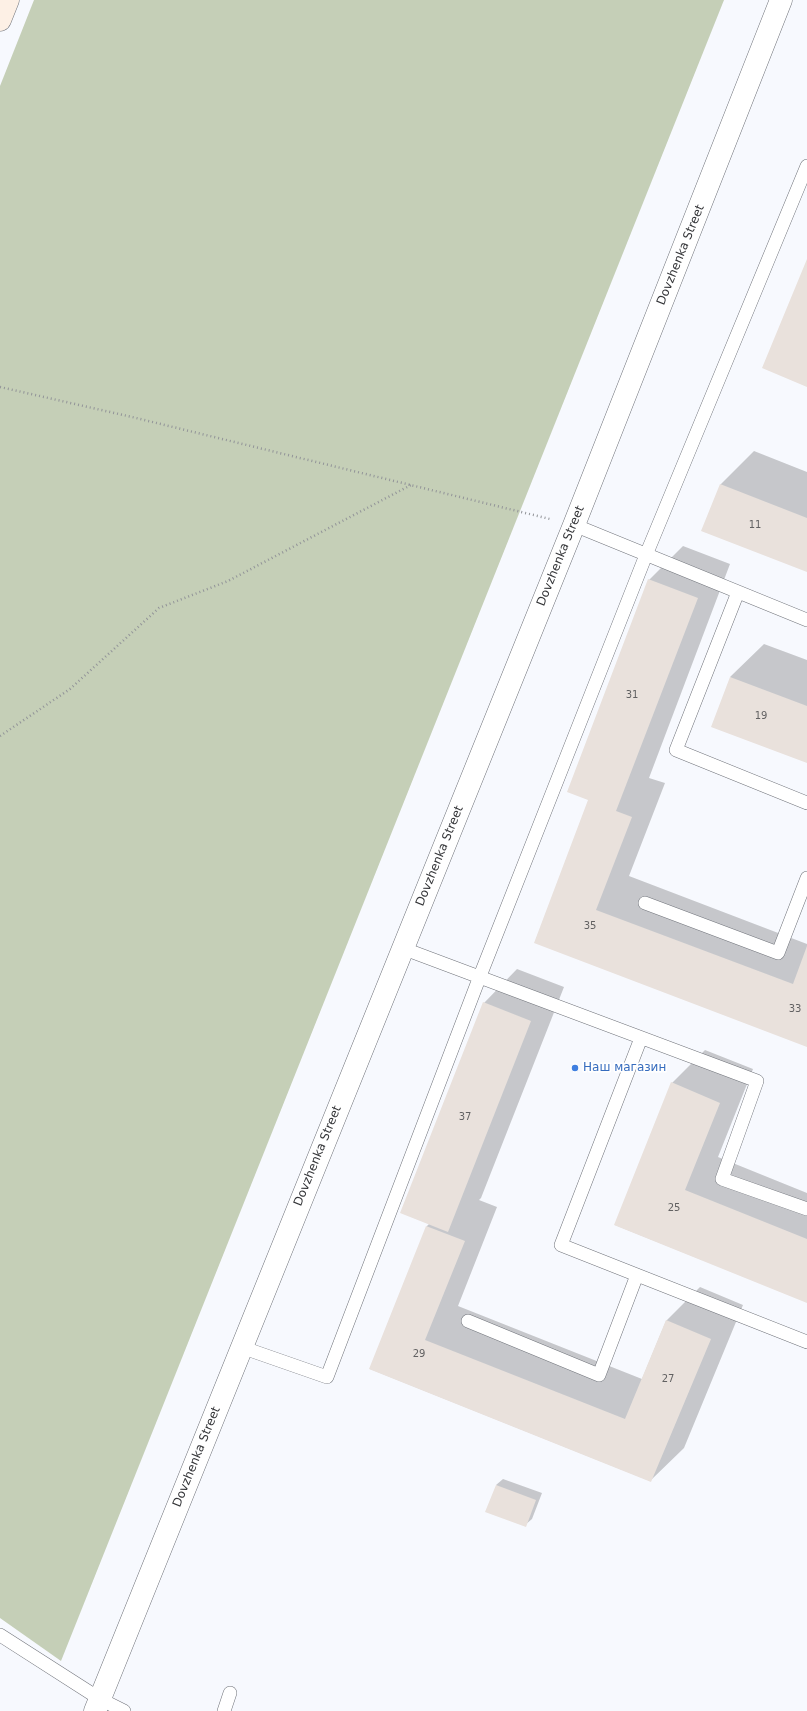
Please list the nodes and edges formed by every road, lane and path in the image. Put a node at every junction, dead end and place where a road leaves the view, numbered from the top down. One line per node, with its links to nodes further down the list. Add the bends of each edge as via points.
1 (8, 0): 3 (street)
2 (781, 0): 7 (street, Dovzhenka Street)
3 (0, 20)
4 (807, 166): 8 (lane)
5 (0, 387): 6 (path)
6 (412, 485): 7 (path); 11 (path, via 228,581 159,608 70,689)
7 (574, 525): 8 (lane); 15 (street, Dovzhenka Street)
8 (646, 555): 9 (lane); 16 (lane)
9 (738, 592): 10 (lane); 12 (lane, via 676,750)
10 (807, 620)
11 (0, 736)
12 (807, 803)
13 (807, 878): 14 (lane, via 778,953)
14 (645, 903)
15 (402, 948): 16 (lane); 22 (street, Dovzhenka Street)
16 (480, 976): 17 (lane); 22 (lane, via 327,1377)
17 (641, 1038): 18 (lane, via 757,1081 722,1179); 19 (lane, via 560,1245)
18 (807, 1209)
19 (637, 1275): 20 (lane, via 599,1375); 21 (lane)
20 (468, 1321)
21 (807, 1342)
22 (241, 1347): 25 (street, Dovzhenka Street)
23 (0, 1635): 25 (lane)
24 (230, 1693): 27 (lane)
25 (98, 1705): 26 (lane)
26 (124, 1711)
27 (224, 1711)

